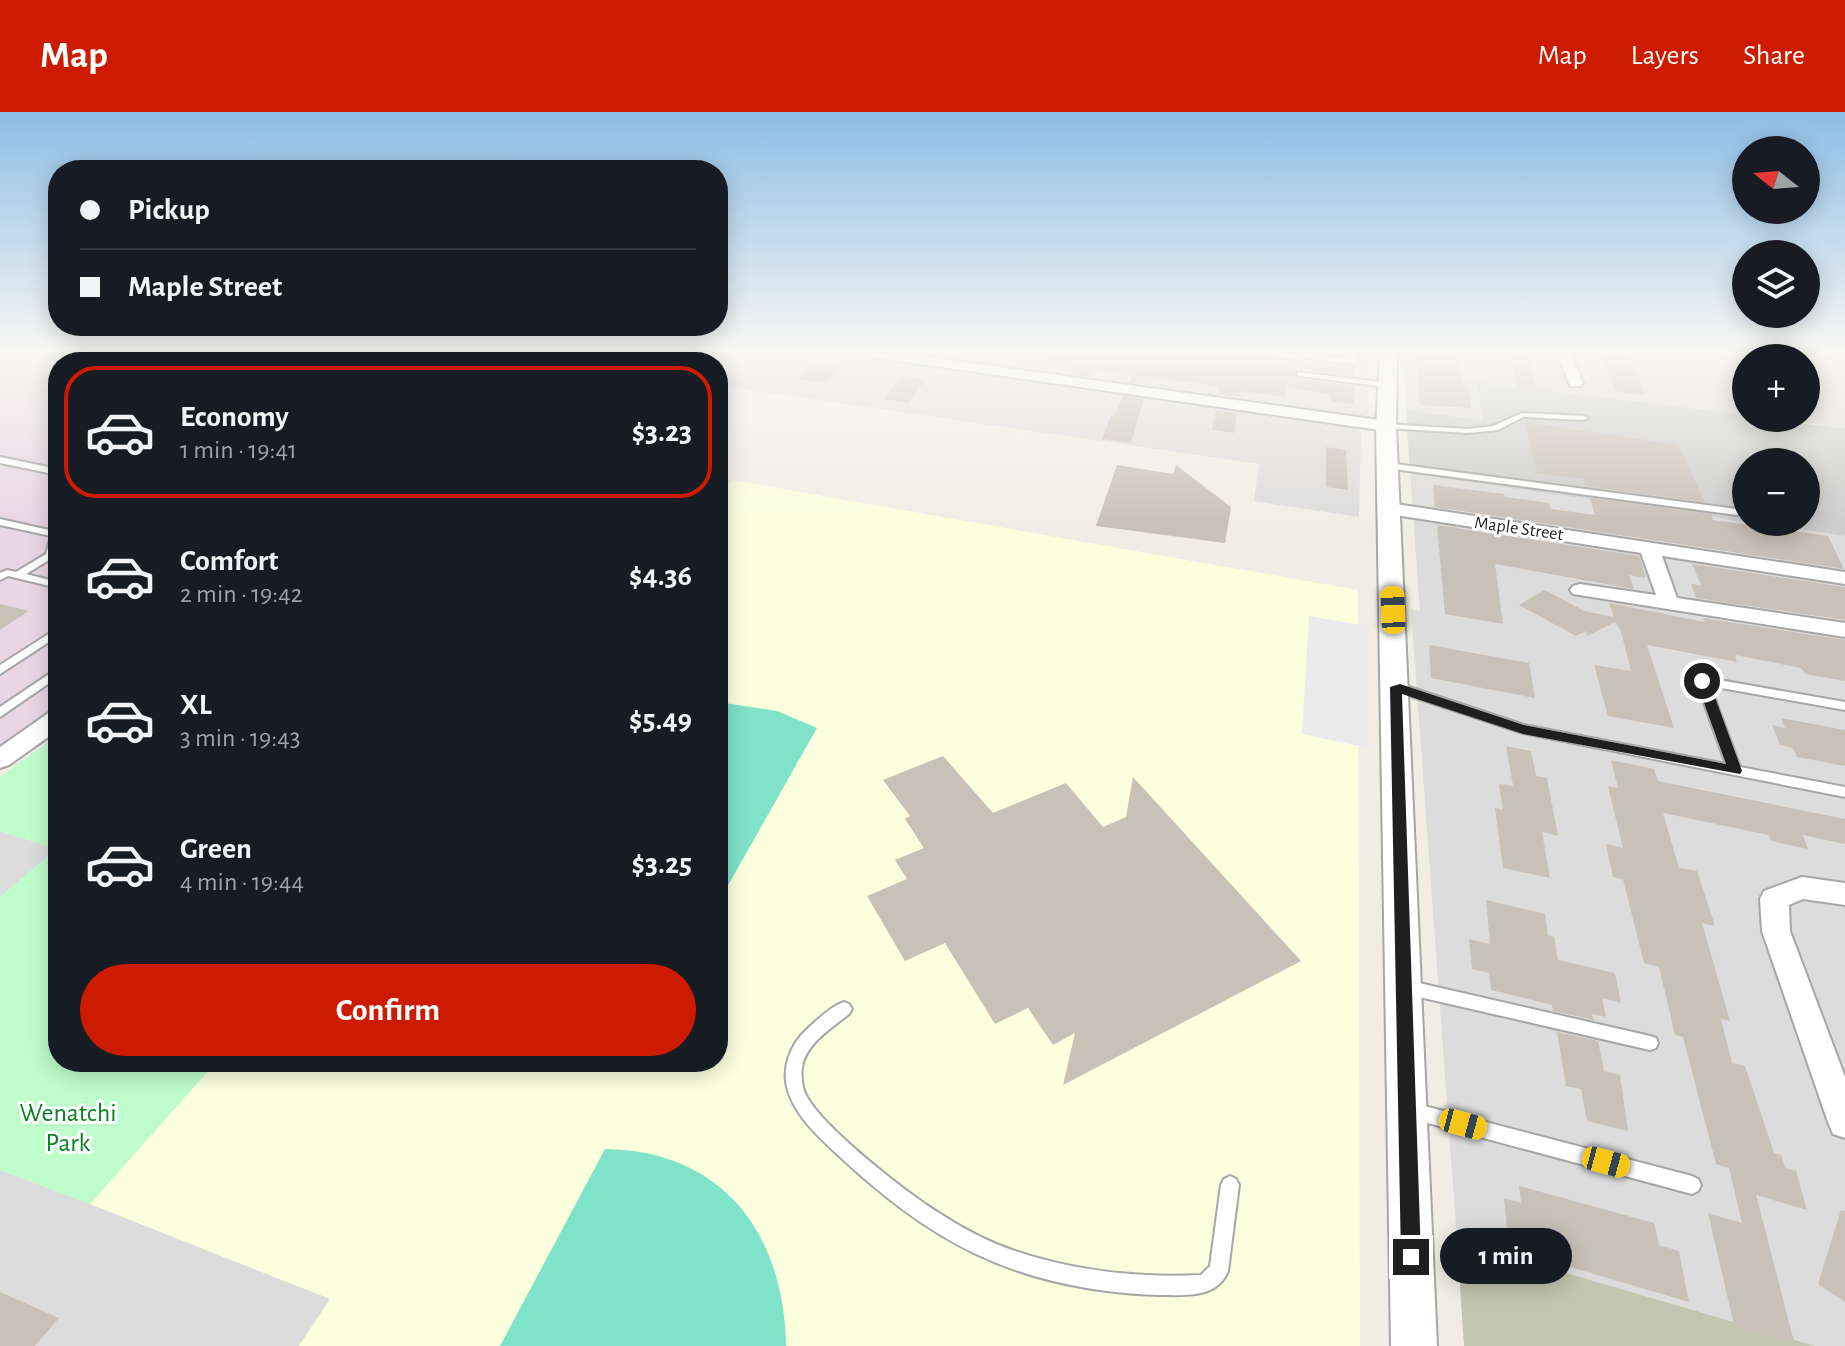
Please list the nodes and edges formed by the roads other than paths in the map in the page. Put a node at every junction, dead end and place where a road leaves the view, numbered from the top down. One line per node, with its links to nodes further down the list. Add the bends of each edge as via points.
1 (1277, 411): 4 (street)
2 (1386, 411): 4 (street)
3 (1584, 418): 4 (lane, via 1522,415 1495,428 1467,431)
4 (1386, 426): 6 (street)
5 (0, 460): 7 (lane)
6 (1388, 466): 8 (street); 9 (lane)
7 (48, 470)
8 (1389, 509): 12 (street, Maple Street); 24 (street)
9 (1732, 511)
10 (0, 522): 11 (lane)
11 (48, 532)
12 (1649, 547): 16 (street, Maple Street); 19 (street)
13 (48, 557): 14 (lane)
14 (18, 575): 15 (lane); 17 (lane)
15 (0, 577)
16 (1845, 578)
17 (48, 580)
18 (1580, 590): 19 (street)
19 (1668, 601): 20 (street)
20 (1845, 630)
21 (48, 638): 22 (lane)
22 (0, 670)
23 (48, 679): 26 (lane)
24 (1396, 687): 29 (lane, via 1523,729); 32 (street)
25 (1845, 706): 29 (lane, via 1702,681)
26 (0, 713)
27 (48, 725): 28 (street)
28 (0, 759)
29 (1735, 771): 30 (lane)
30 (1845, 792)
31 (1845, 894): 36 (street, via 1802,888 1774,899 1776,931)
32 (1403, 986): 34 (lane); 35 (street)
33 (844, 1009): 37 (lane, via 803,1042 798,1055 793,1069 806,1112 888,1190 979,1246 1041,1268 1122,1286 1205,1284 1219,1271)
34 (1650, 1043)
35 (1406, 1109): 38 (lane); 39 (street)
36 (1845, 1122)
37 (1230, 1185)
38 (1692, 1185)
39 (1414, 1346)

